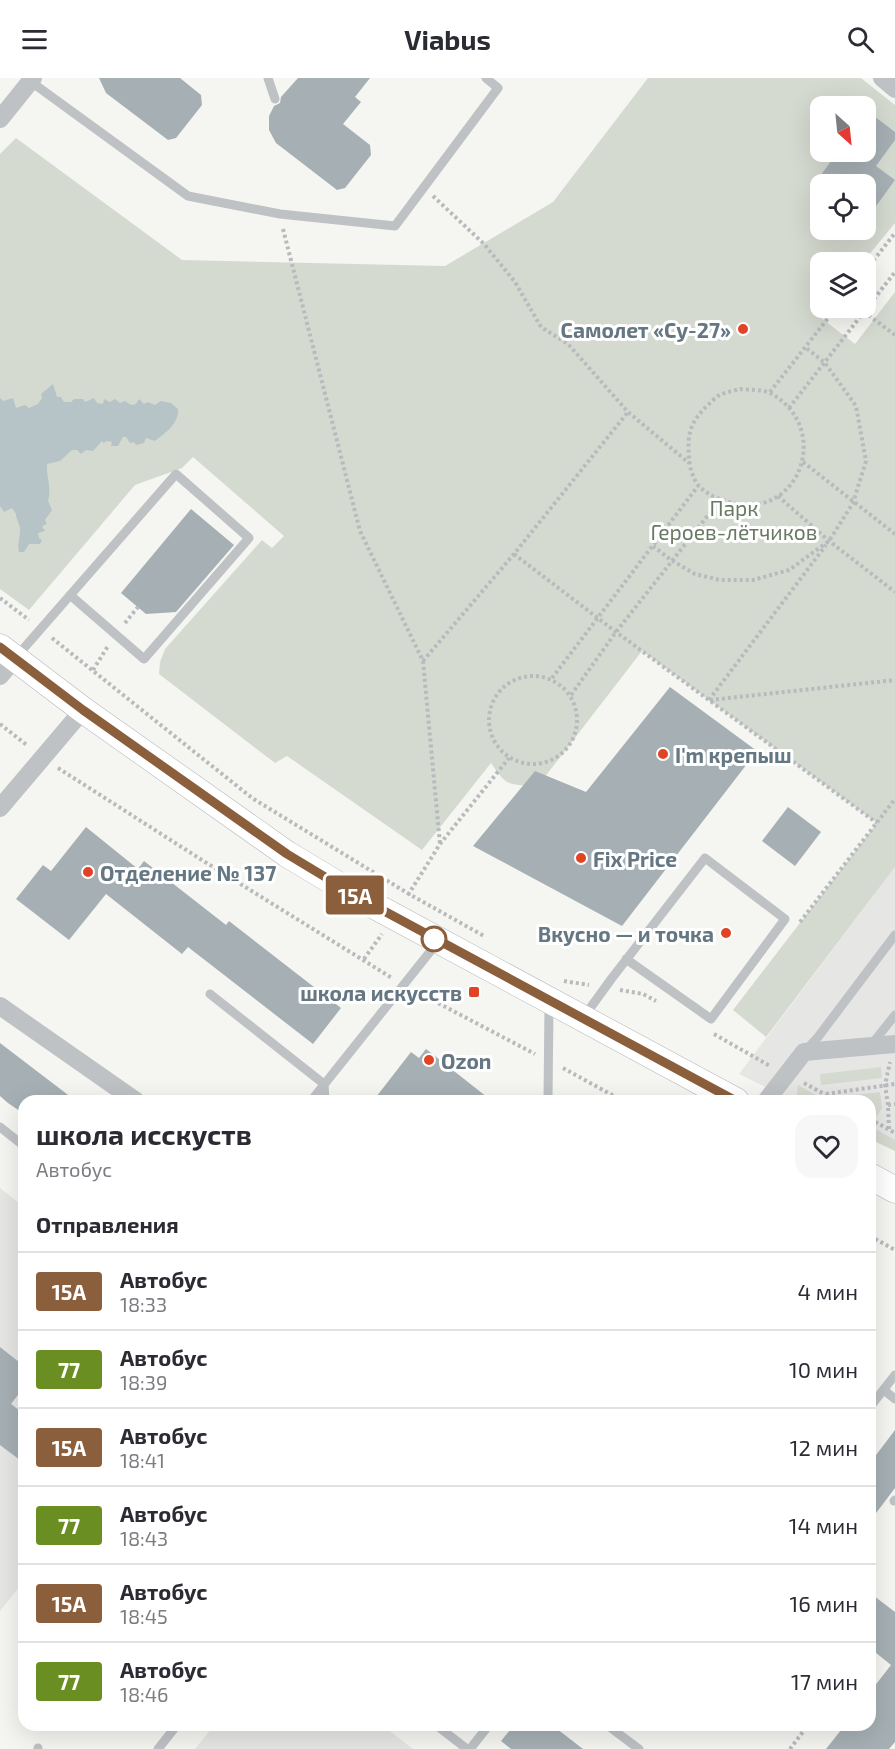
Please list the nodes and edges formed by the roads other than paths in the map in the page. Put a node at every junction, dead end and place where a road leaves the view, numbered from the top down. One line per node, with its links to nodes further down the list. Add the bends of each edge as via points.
1 (268, 78): 8 (lane)
2 (486, 78): 6 (lane)
3 (505, 78): 6 (lane)
4 (882, 78): 7 (street)
5 (32, 80): 6 (lane, via 188,196 280,214 395,226); 9 (street)
6 (498, 87)
7 (895, 89)
8 (275, 99)
9 (0, 119)
10 (70, 595): 10 (lane, via 144,659 249,538 176,474); 11 (lane, via 41,629)
11 (5, 660): 12 (main road)
12 (83, 710): 13 (street); 15 (main road, via 287,854)
13 (0, 808)
14 (895, 935): 24 (lane)
15 (439, 941): 18 (main road); 25 (lane)
16 (626, 959): 16 (lane, via 705,858 785,919 711,1019); 21 (lane)
17 (210, 994): 25 (lane)
18 (549, 1002): 21 (main road); 29 (lane)
19 (0, 1006): 26 (street)
20 (895, 1015): 23 (lane)
21 (582, 1020): 30 (main road)
22 (894, 1044): 23 (street)
23 (870, 1046): 24 (street)
24 (804, 1052): 31 (street)
25 (324, 1084): 27 (lane); 28 (lane)
26 (127, 1095)
27 (315, 1095)
28 (325, 1095)
29 (548, 1095)
30 (725, 1095)
31 (771, 1095)
32 (0, 1127): 33 (lane)
33 (18, 1141)
34 (876, 1179): 35 (main road)
35 (895, 1190)
36 (895, 1375): 37 (lane)
37 (884, 1390): 38 (lane); 39 (lane)
38 (895, 1399)
39 (876, 1400)
40 (172, 1731): 46 (lane)
41 (449, 1731): 47 (lane)
42 (484, 1731): 47 (lane)
43 (616, 1731): 45 (lane)
44 (622, 1731): 45 (lane)
45 (620, 1734): 48 (lane)
46 (158, 1749)
47 (468, 1749)
48 (639, 1749)

